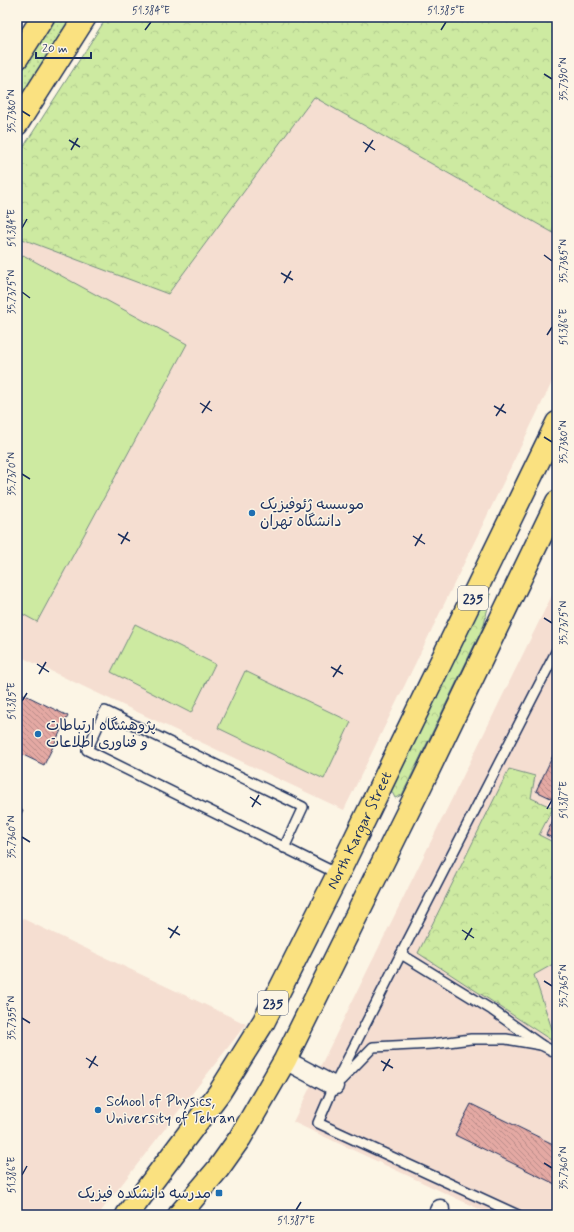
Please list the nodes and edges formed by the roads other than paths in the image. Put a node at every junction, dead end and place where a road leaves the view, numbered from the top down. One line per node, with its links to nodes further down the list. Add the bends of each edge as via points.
1 (43, 17): 3 (main road)
2 (85, 17): 4 (main road)
3 (17, 58)
4 (17, 124)
5 (557, 423): 10 (main road, North Kargar Street / 235)
6 (557, 502): 7 (main road, 235)
7 (552, 526): 14 (main road, 235)
8 (557, 650): 11 (lane)
9 (284, 848): 9 (lane, via 86,750 104,711 303,807); 10 (lane)
10 (338, 874): 16 (main road, North Kargar Street / 235, via 246,1053)
11 (401, 954): 12 (lane, via 492,1010); 15 (lane)
12 (541, 1045): 13 (lane); 15 (lane, via 506,1039 471,1038 433,1044 373,1047)
13 (557, 1053)
14 (285, 1060): 15 (street); 17 (main road, 235, via 240,1138 218,1169)
15 (334, 1086): 18 (lane, via 318,1122)
16 (127, 1215)
17 (179, 1215)
18 (518, 1215)

